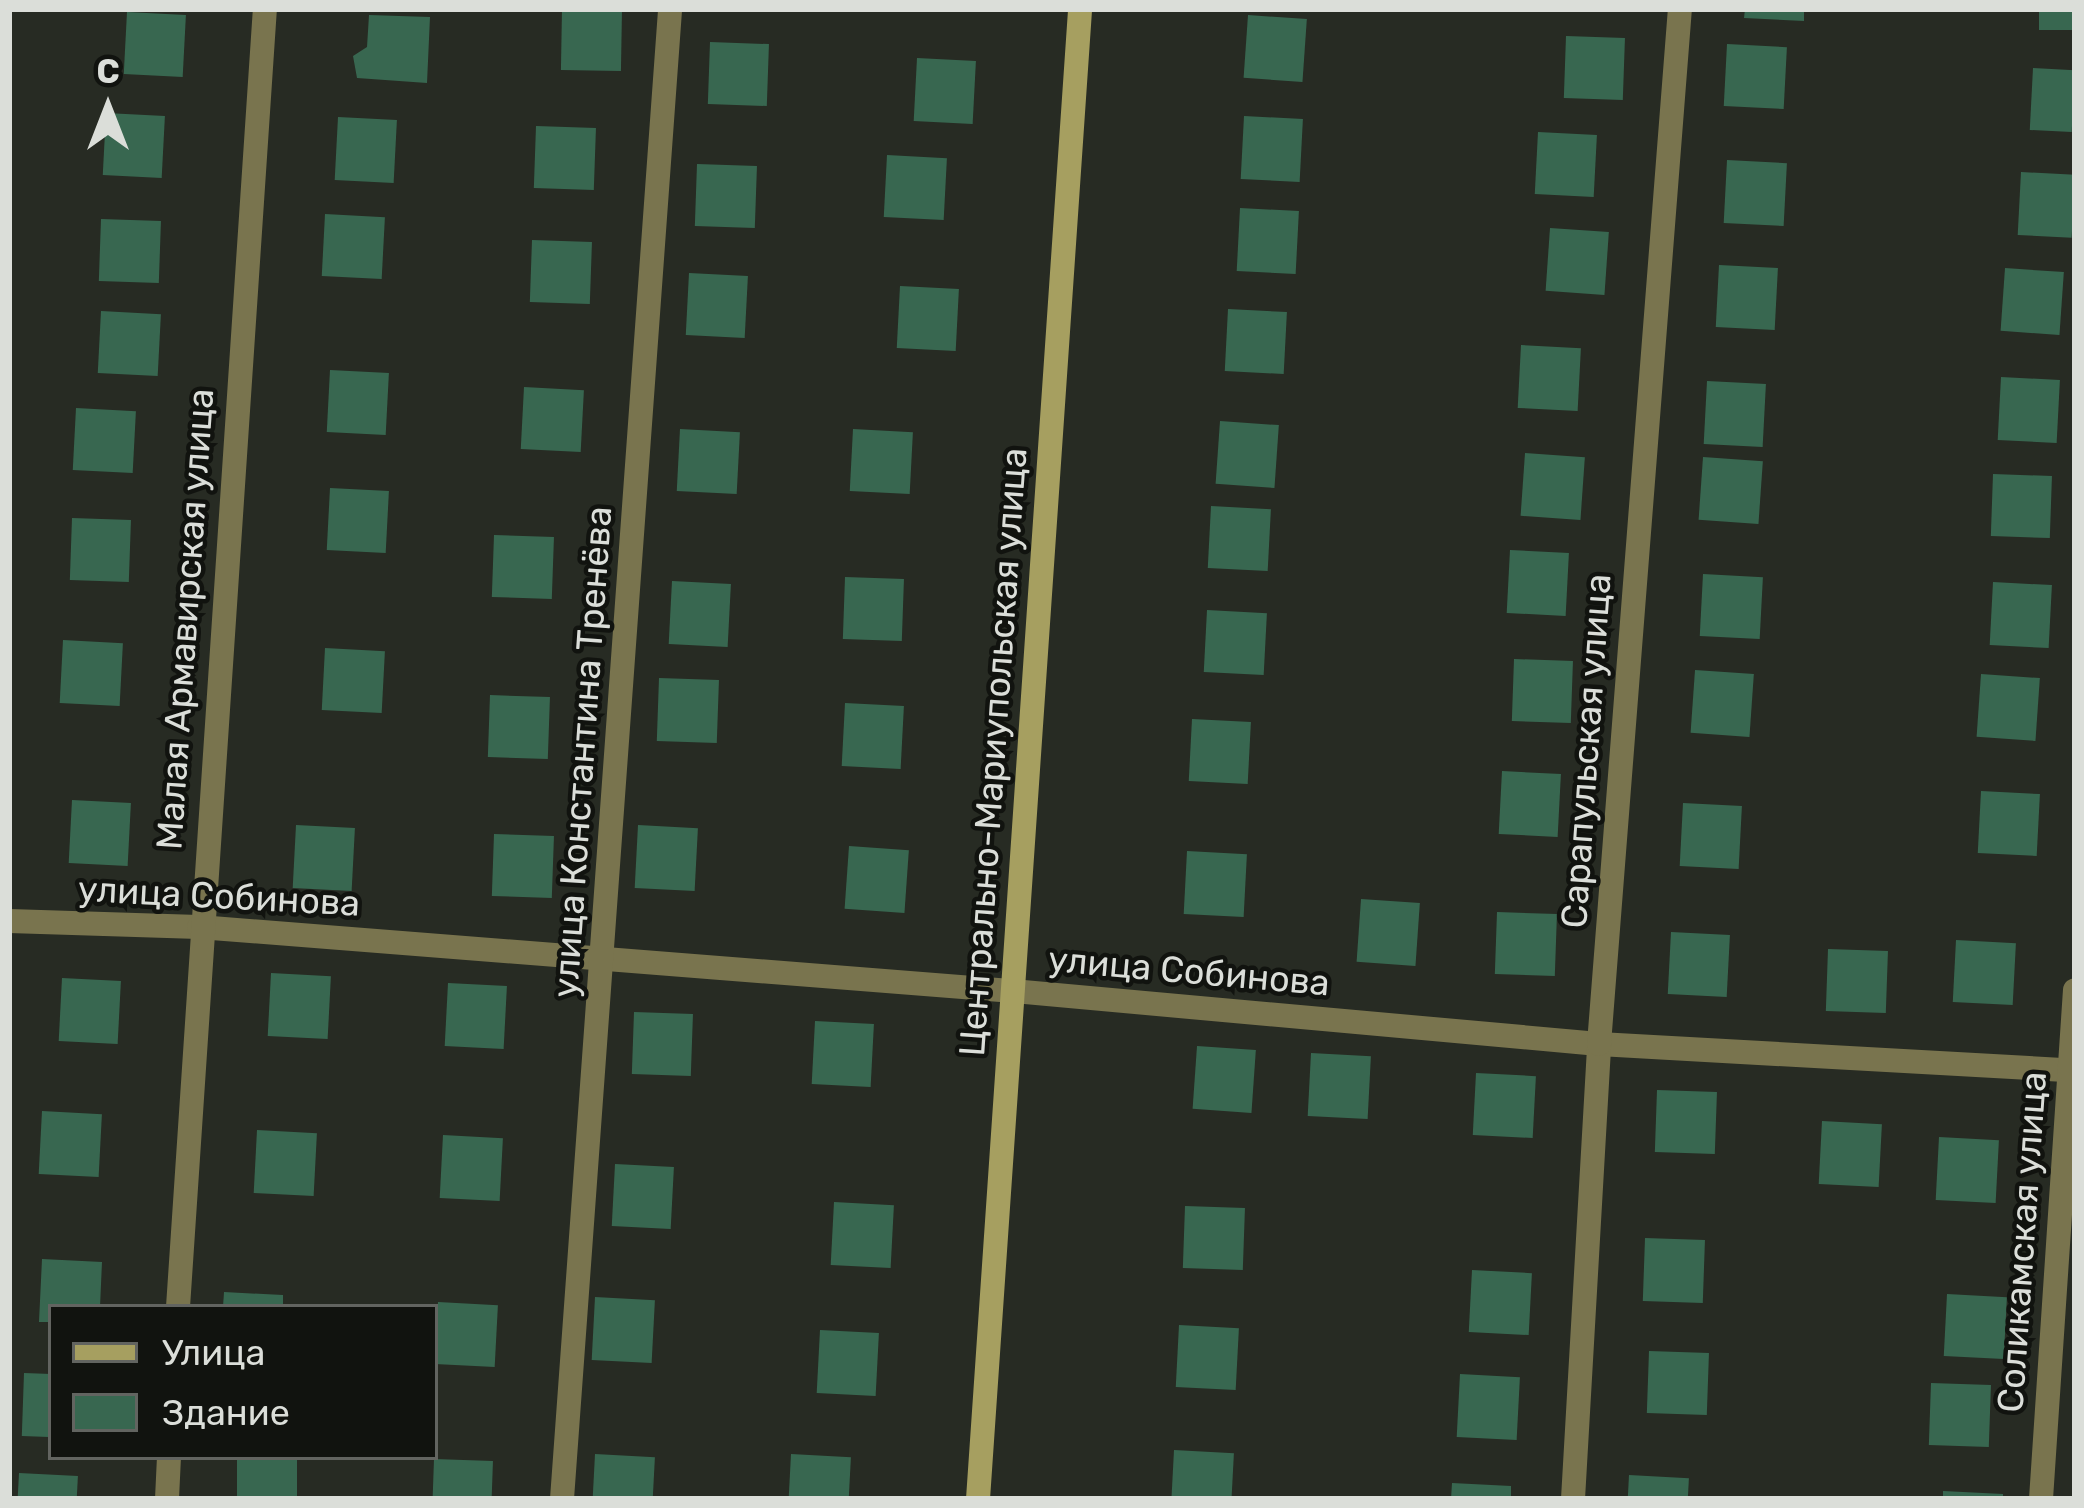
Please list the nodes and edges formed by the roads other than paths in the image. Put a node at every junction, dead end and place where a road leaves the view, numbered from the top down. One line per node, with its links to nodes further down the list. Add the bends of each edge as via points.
1 (266, 9): 6 (street, Малая Армавирская улица)
2 (670, 9): 7 (street, улица Константина Тренёва)
3 (1080, 9): 8 (street, Центрально-Мариупольская улица)
4 (1680, 9): 10 (street, Сарапульская улица)
5 (9, 921): 6 (street, улица Собинова)
6 (200, 927): 7 (street, улица Собинова); 12 (street, Малая Армавирская улица)
7 (604, 960): 8 (street, улица Собинова); 15 (street, улица Константина Тренёва)
8 (1013, 991): 10 (street, улица Собинова); 16 (street, Центрально-Мариупольская улица)
9 (2075, 991): 11 (street, Соликамская улица)
10 (1599, 1044): 11 (street, улица Собинова); 17 (street, Сарапульская улица)
11 (2072, 1071): 18 (street, Соликамская улица)
12 (178, 1304)
13 (169, 1460): 14 (street)
14 (167, 1499)
15 (562, 1499)
16 (978, 1499)
17 (1573, 1499)
18 (2041, 1499)

